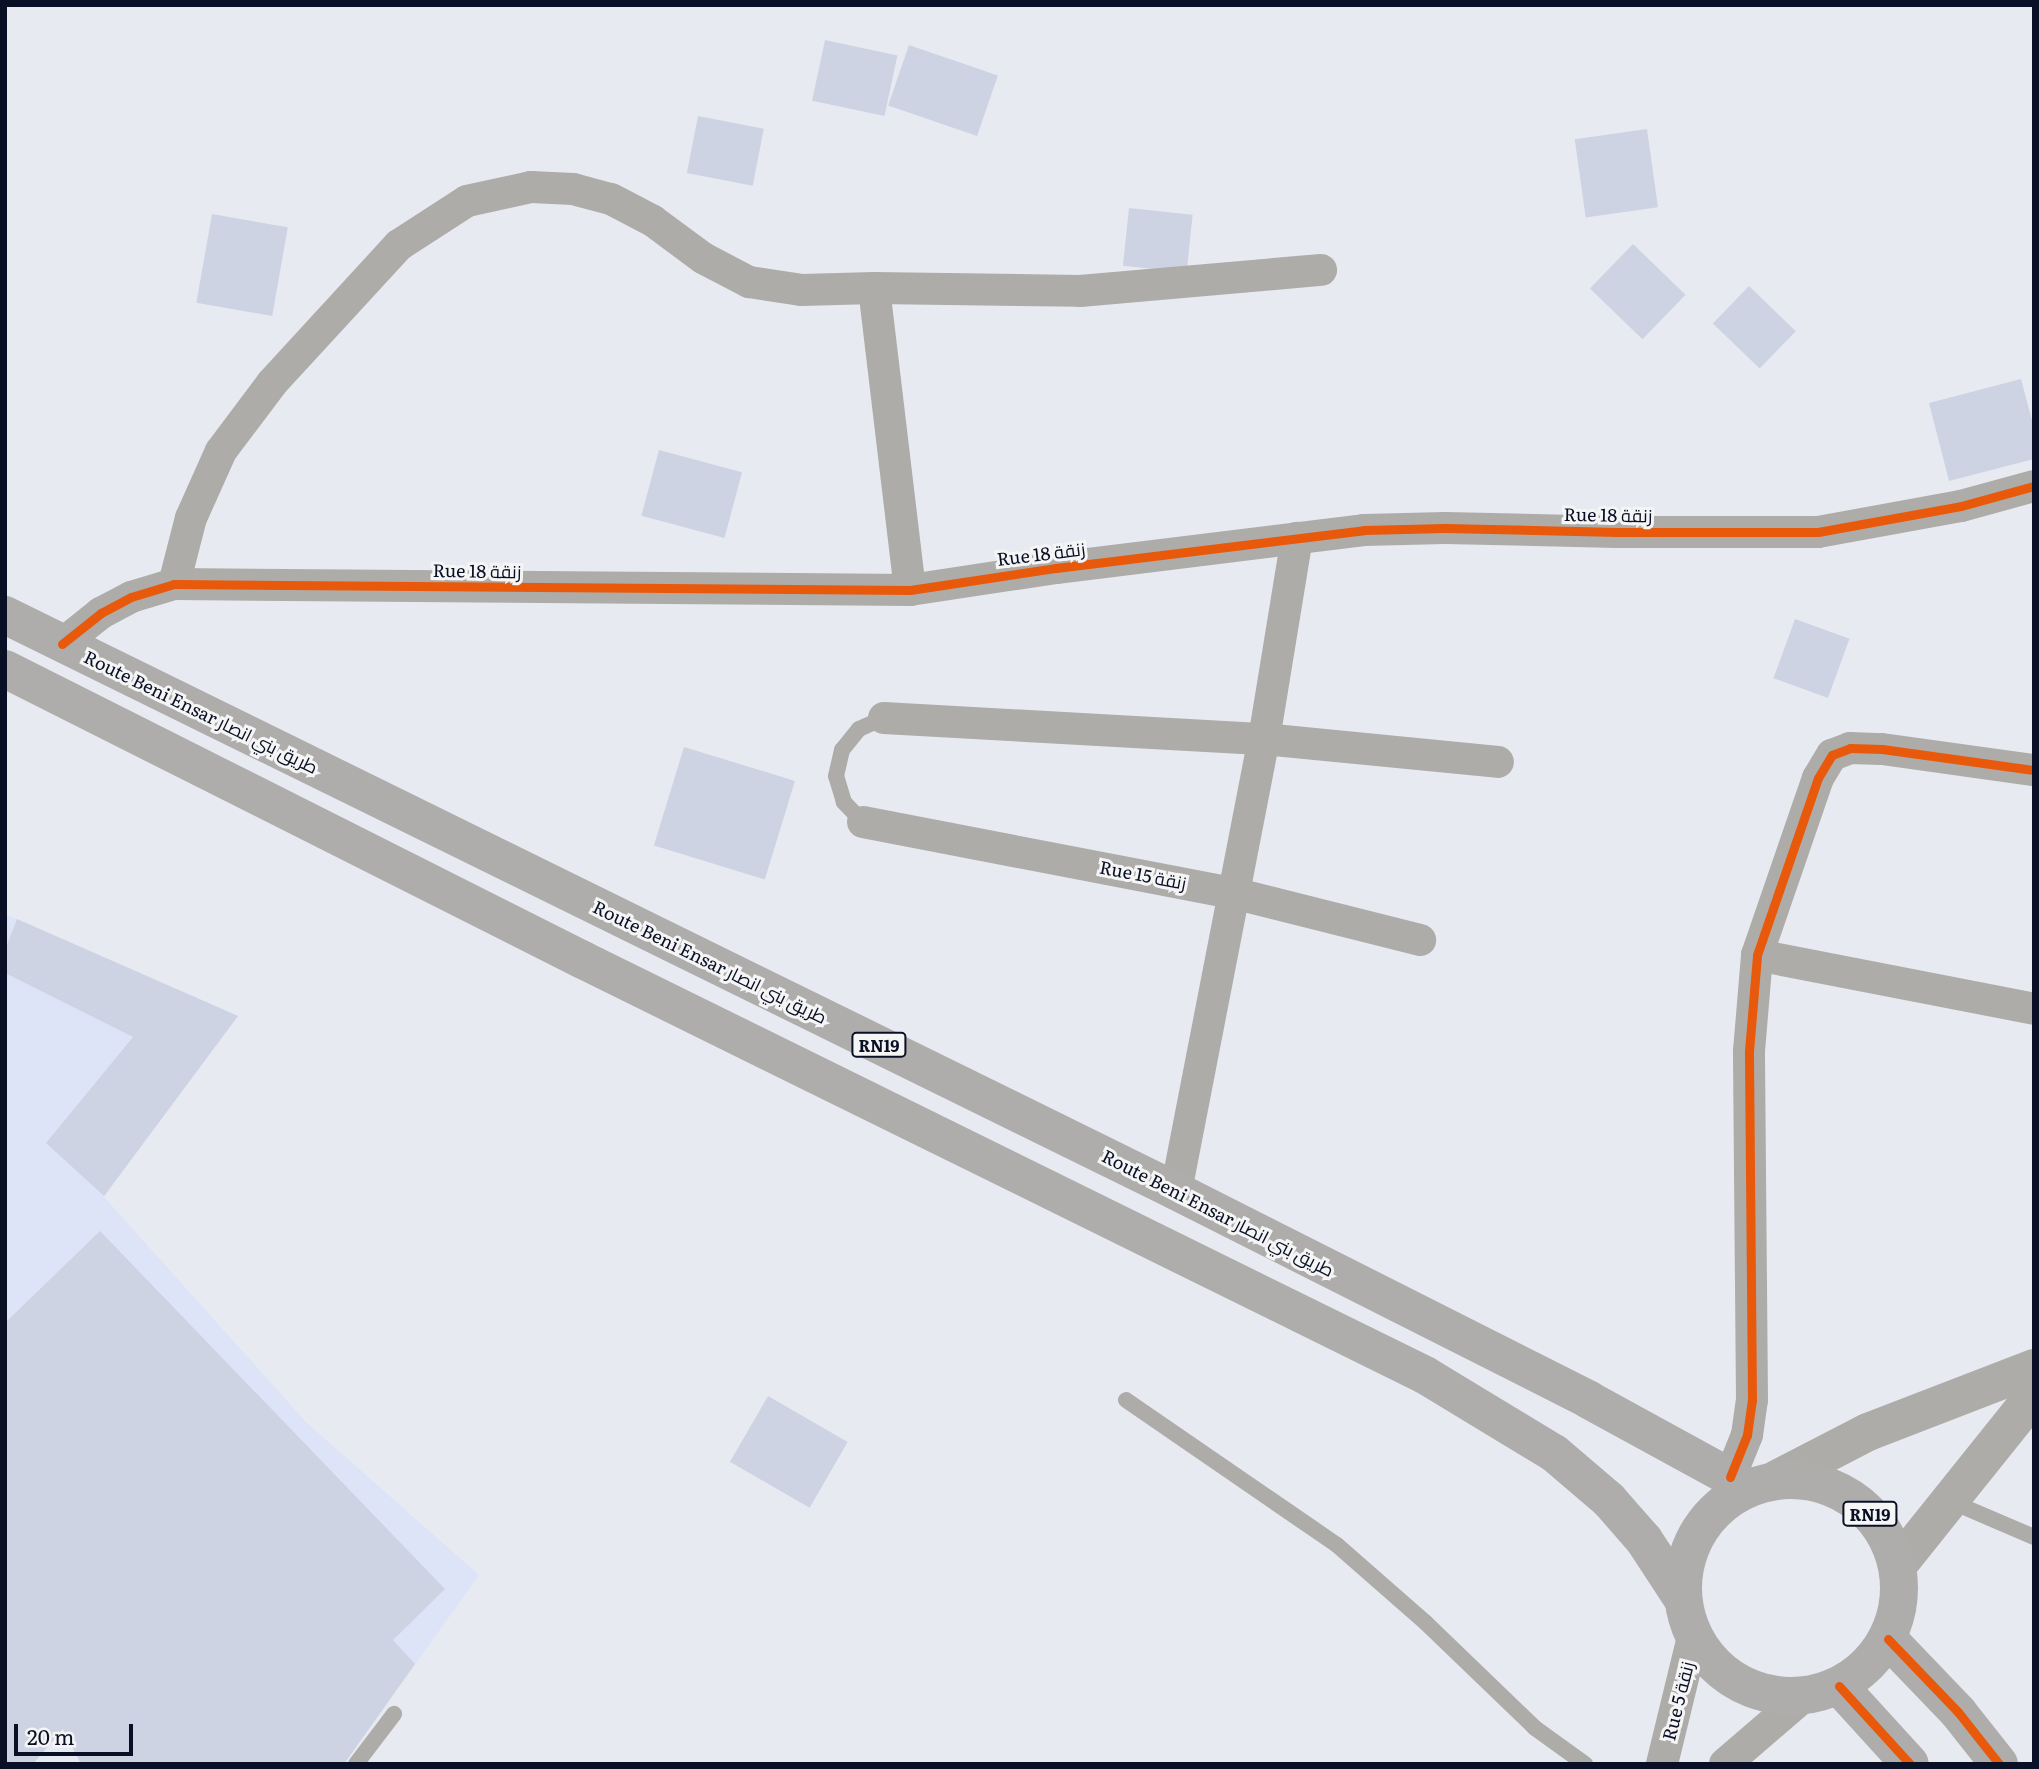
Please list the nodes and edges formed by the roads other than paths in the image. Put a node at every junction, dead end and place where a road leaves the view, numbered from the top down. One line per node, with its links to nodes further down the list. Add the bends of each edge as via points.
1 (1321, 271): 2 (street, via 1080,291)
2 (874, 288): 5 (street, via 802,290 749,282 703,258 653,221 611,199 573,189 531,187 467,201 399,245 272,383 221,451 191,518); 6 (street)
3 (2034, 486): 4 (street, Rue 18 زنقة, via 1961,506 1818,532 1445,528)
4 (1297, 538): 6 (street, Rue 18 زنقة); 11 (street)
5 (174, 584): 6 (street, Rue 18 زنقة); 8 (street, Rue 18 زنقة, via 131,597 100,613)
6 (910, 590)
7 (5, 615): 8 (highway, Route Beni Ensar طريق بني انصار / RN19)
8 (62, 644): 19 (highway, Route Beni Ensar طريق بني انصار / RN19)
9 (5, 669): 27 (highway, RN19, via 1425,1376 1554,1452 1609,1500 1644,1540)
10 (884, 718): 11 (street); 14 (lane, via 859,729 850,739 842,750 836,776 844,803)
11 (1264, 739): 12 (street); 15 (street)
12 (1498, 762)
13 (2034, 770): 17 (street, via 1882,749 1850,748 1832,755 1818,778)
14 (863, 822): 15 (street, Rue 15 زنقة)
15 (1233, 893): 16 (street, Rue 15 زنقة); 19 (street)
16 (1420, 940)
17 (1757, 955): 18 (street); 23 (street, via 1749,1051 1752,1400 1747,1435)
18 (2034, 1009)
19 (1176, 1191): 23 (highway, Route Beni Ensar طريق بني انصار / RN19)
20 (2034, 1368): 23 (street)
21 (2034, 1395): 24 (street)
22 (1126, 1400): 34 (lane, via 1337,1545 1535,1728)
23 (1751, 1481): 26 (highway, RN19, via 1817,1482 1854,1498 1882,1527); 27 (highway, RN19, via 1710,1513 1687,1553)
24 (1950, 1501): 25 (lane); 26 (street)
25 (2034, 1536)
26 (1898, 1565): 29 (highway, RN19, via 1899,1603)
27 (1682, 1598): 28 (highway, RN19)
28 (1693, 1637): 31 (highway, RN19, via 1720,1672 1759,1693); 35 (street, Rue 5 زنقة)
29 (1888, 1639): 30 (highway, RN19, via 1867,1666); 38 (highway, via 1958,1712)
30 (1839, 1686): 31 (highway, RN19); 37 (highway)
31 (1803, 1697): 36 (street)
32 (394, 1714): 33 (lane)
33 (356, 1764)
34 (1585, 1764)
35 (1662, 1764)
36 (1725, 1764)
37 (1910, 1764)
38 (1998, 1764)

